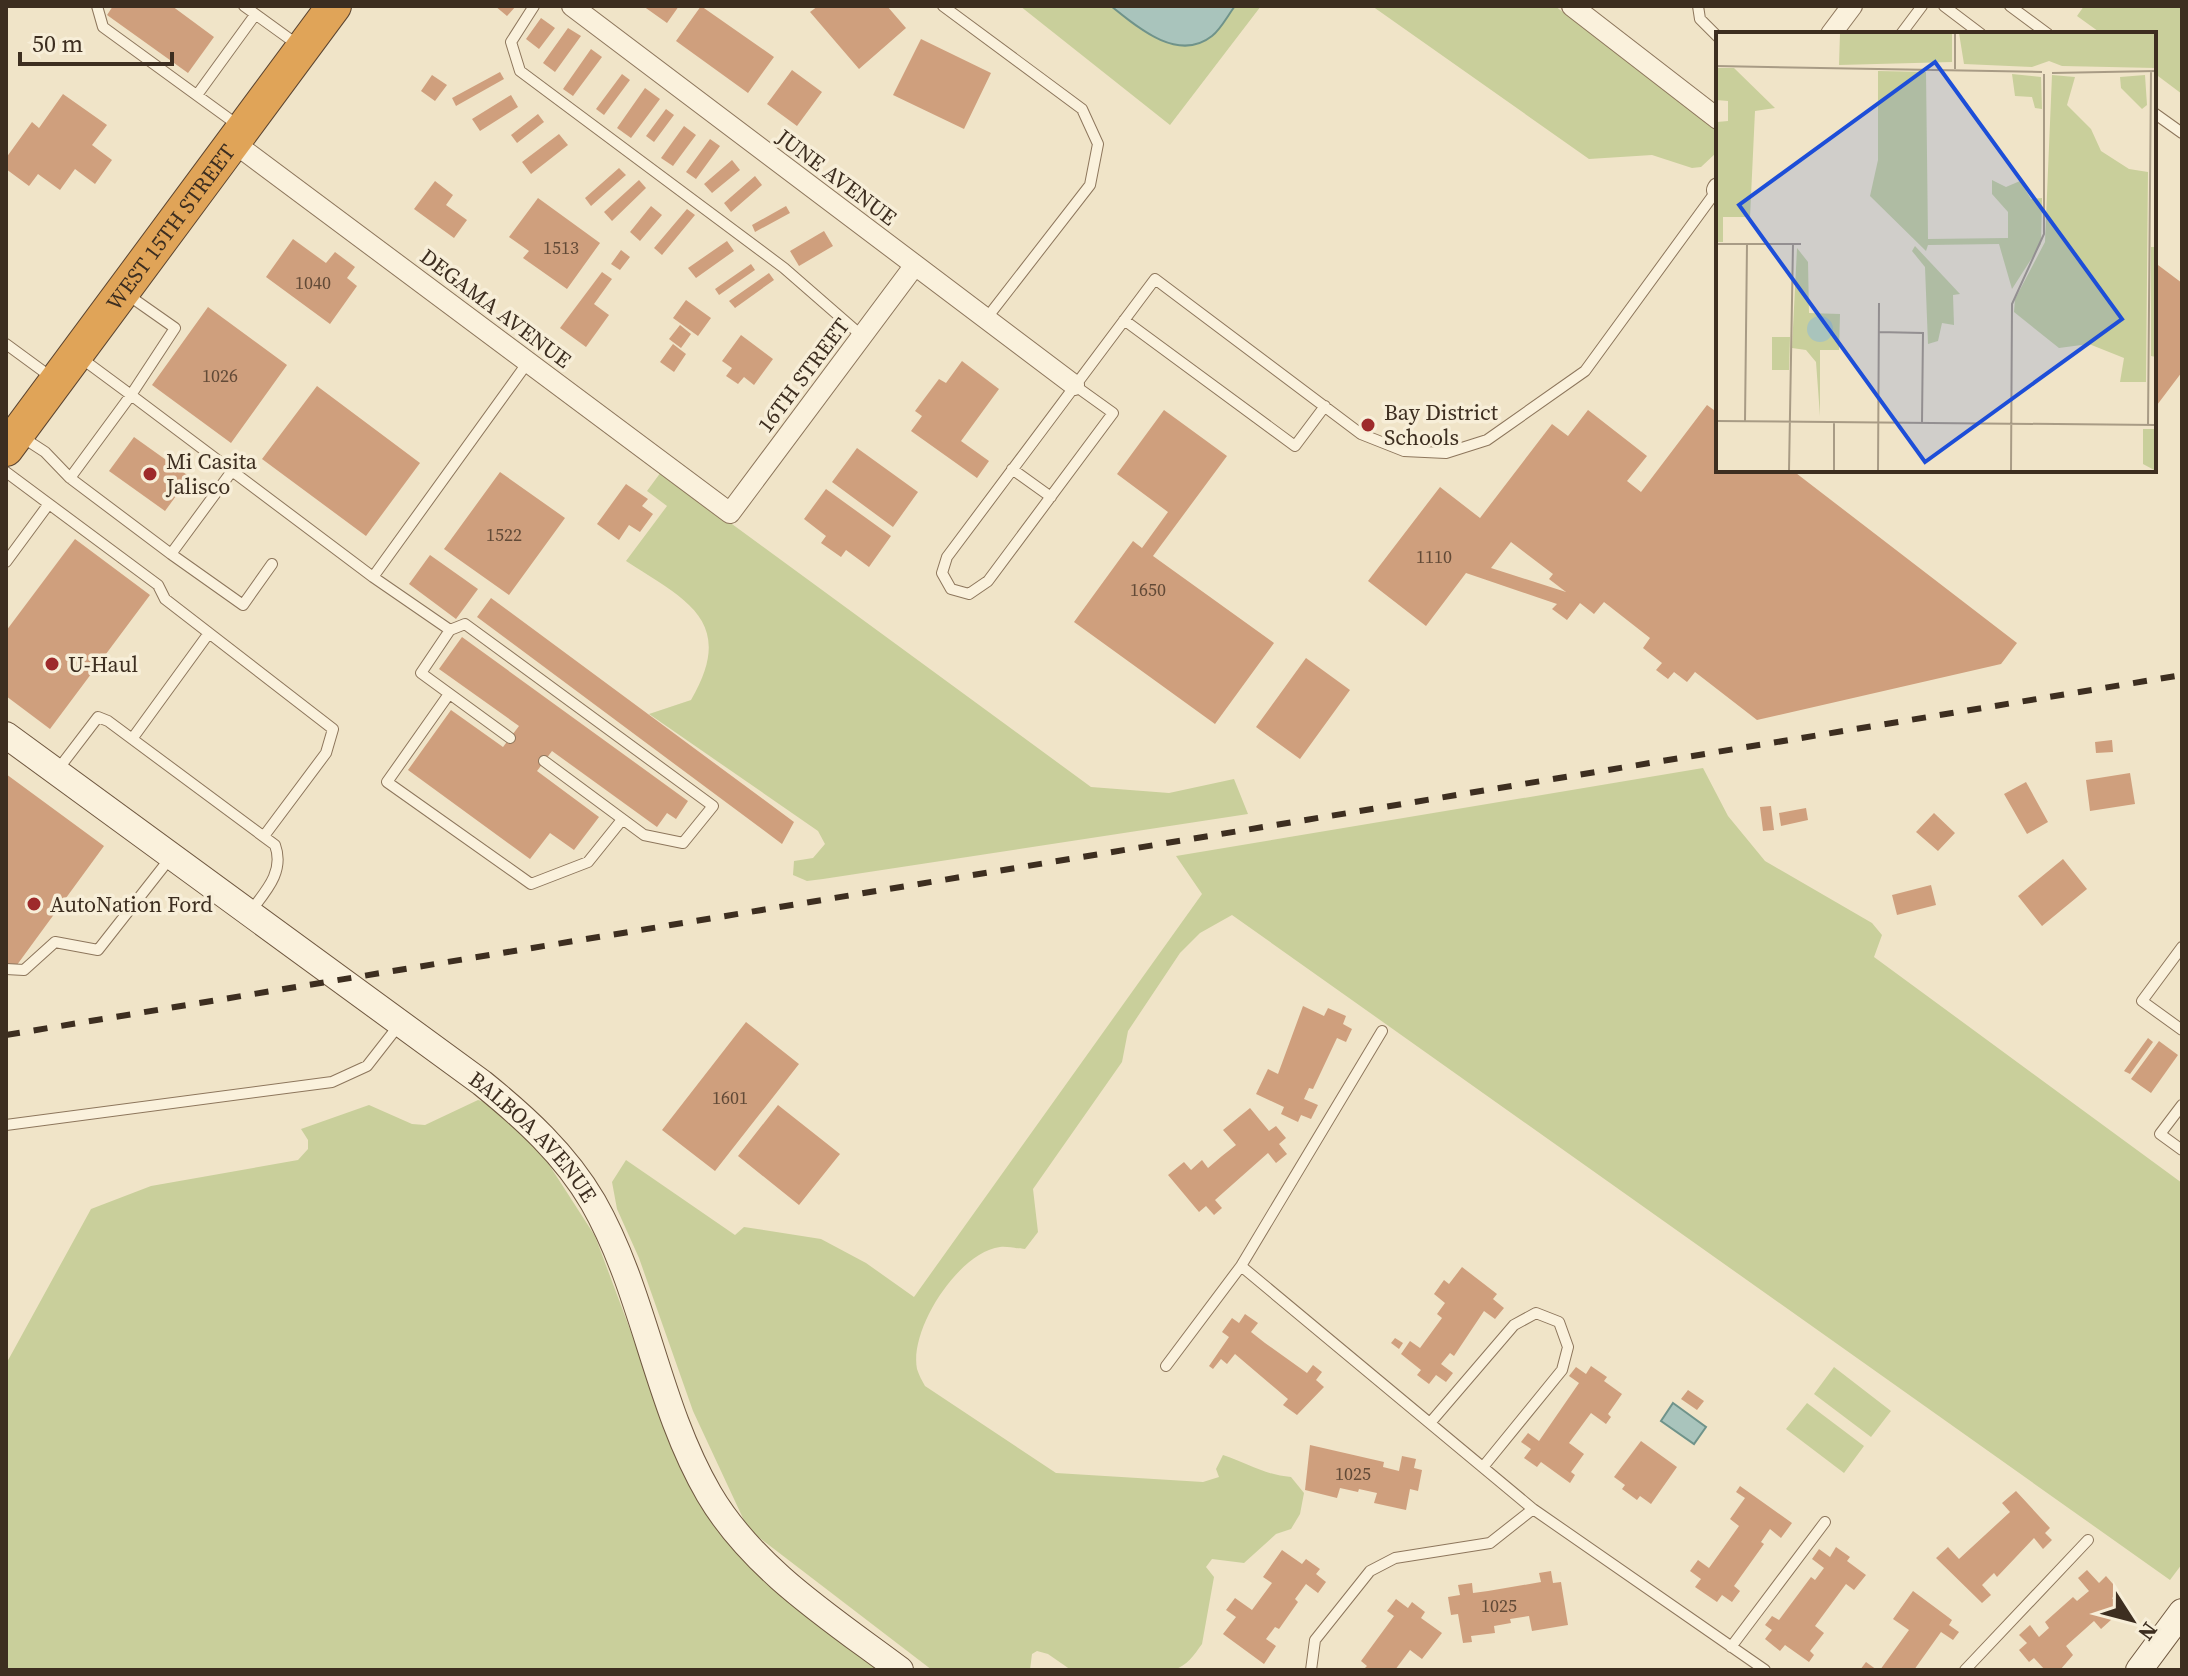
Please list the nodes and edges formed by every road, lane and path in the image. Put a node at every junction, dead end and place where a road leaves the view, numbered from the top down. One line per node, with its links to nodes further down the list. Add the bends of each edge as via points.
1 (97, 6): 20 (lane, via 103,27)
2 (244, 6): 13 (lane)
3 (334, 6): 19 (highway, WEST 15TH STREET)
4 (534, 6): 30 (lane, via 511,42 520,71 784,268)
5 (572, 6): 26 (street, JUNE AVENUE)
6 (943, 6): 28 (lane, via 1082,109 1098,144 1090,185)
7 (1572, 6): 22 (street)
8 (1698, 6): 18 (lane, via 1700,19)
9 (1852, 6): 14 (street)
10 (1922, 6): 15 (lane)
11 (1944, 6): 16 (lane)
12 (2010, 6): 17 (lane)
13 (255, 15): 19 (lane); 20 (lane)
14 (1832, 32)
15 (1902, 32)
16 (1978, 32)
17 (2045, 32)
18 (1716, 35)
19 (303, 48): 24 (highway, WEST 15TH STREET)
20 (197, 95): 24 (lane)
21 (2156, 114): 23 (lane)
22 (1716, 117)
23 (2182, 133)
24 (238, 136): 27 (highway, WEST 15TH STREET); 32 (street, DEGAMA AVENUE)
25 (1716, 190): 36 (lane, via 1585,371 1487,440 1446,453 1404,451 1361,434)
26 (915, 265): 28 (street, JUNE AVENUE); 30 (street, 16TH STREET)
27 (123, 291): 33 (highway, WEST 15TH STREET); 35 (lane, via 175,328)
28 (986, 319): 34 (street, JUNE AVENUE)
29 (1124, 320): 34 (lane); 36 (lane, via 1295,446); 36 (lane, via 1155,279)
30 (862, 336): 44 (street, 16TH STREET)
31 (7, 348): 33 (lane)
32 (528, 362): 44 (street, DEGAMA AVENUE); 48 (lane)
33 (66, 368): 35 (lane); 37 (highway, WEST 15TH STREET)
34 (1074, 385): 38 (lane); 42 (lane, via 1113,413)
35 (131, 395): 39 (lane); 41 (lane)
36 (1325, 406)
37 (11, 442): 41 (lane, via 45,452)
38 (1012, 469): 42 (lane); 42 (lane, via 947,557 942,573 951,589 969,594 983,586)
39 (232, 471): 45 (lane); 48 (lane)
40 (6, 472): 43 (lane)
41 (70, 478): 45 (lane)
42 (1051, 497)
43 (48, 505): 46 (lane); 50 (lane, via 158,585 165,599)
44 (730, 513)
45 (171, 554): 47 (lane, via 243,605)
46 (6, 562)
47 (272, 564)
48 (373, 577): 49 (lane)
49 (450, 630): 51 (lane, via 421,673); 57 (lane, via 465,624 713,806 683,843 644,835)
50 (209, 633): 54 (lane); 58 (lane, via 333,729 326,753)
51 (449, 694): 53 (lane); 57 (lane, via 387,782 531,884 588,862)
52 (6, 735): 56 (street, BALBOA AVENUE)
53 (510, 738)
54 (132, 739): 56 (lane, via 98,717); 58 (lane)
55 (544, 761): 57 (lane)
56 (55, 772): 59 (street, BALBOA AVENUE)
57 (621, 821)
58 (264, 836): 60 (lane, via 278,854 276,876)
59 (171, 857): 60 (street, BALBOA AVENUE); 62 (lane, via 98,950 55,942 24,970)
60 (249, 914): 63 (street, BALBOA AVENUE)
61 (2182, 947): 64 (lane, via 2142,1001)
62 (6, 969)
63 (400, 1023): 67 (lane, via 367,1066 332,1082); 78 (street, BALBOA AVENUE, via 514,1110 567,1164 609,1236 682,1438 715,1504 766,1564)
64 (2182, 1030)
65 (1382, 1031): 69 (lane)
66 (2182, 1105): 68 (lane, via 2160,1134)
67 (6, 1125)
68 (2182, 1150)
69 (1241, 1266): 70 (lane); 71 (lane)
70 (1166, 1366)
71 (1430, 1423): 72 (lane); 72 (lane, via 1514,1325 1536,1313 1559,1322 1568,1347 1562,1370)
72 (1483, 1467): 73 (lane)
73 (1533, 1509): 77 (lane); 79 (lane, via 1490,1543 1395,1558 1370,1571 1315,1640)
74 (1825, 1522): 77 (lane)
75 (2088, 1540): 81 (lane)
76 (2182, 1612): 82 (street)
77 (1731, 1647): 80 (lane)
78 (900, 1670)
79 (1311, 1670)
80 (1765, 1670)
81 (1965, 1670)
82 (2139, 1670)

